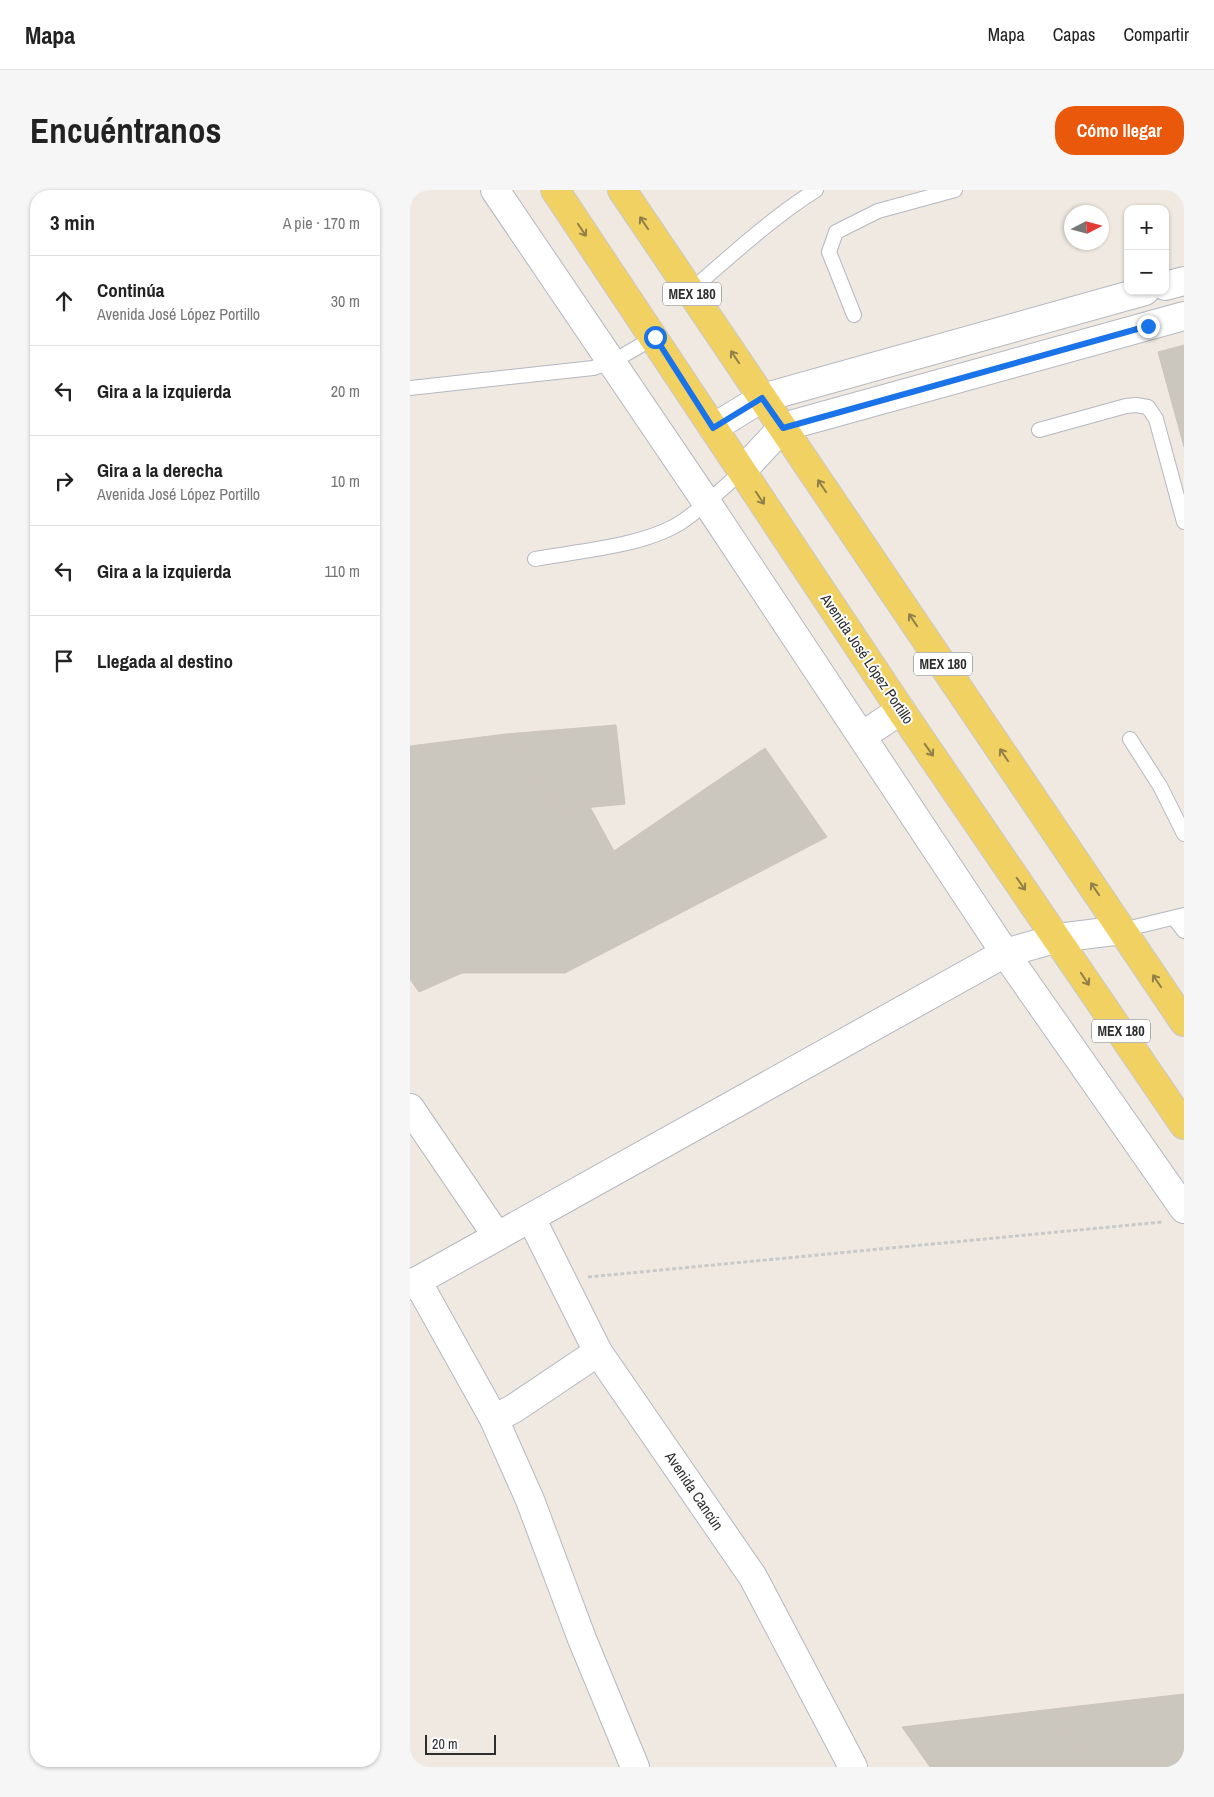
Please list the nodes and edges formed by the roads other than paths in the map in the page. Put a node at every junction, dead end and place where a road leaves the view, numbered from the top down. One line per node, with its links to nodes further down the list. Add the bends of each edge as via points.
1 (495, 190): 16 (street)
2 (555, 190): 14 (main road, Avenida José López Portillo / MEX 180, one-way to 14)
3 (622, 190): 8 (main road, MEX 180, one-way to 3)
4 (816, 190): 8 (lane, via 755,234)
5 (955, 190): 11 (lane, via 878,211 836,232 829,252)
6 (1184, 280): 7 (street)
7 (1169, 285)
8 (690, 292): 19 (main road, MEX 180, one-way to 8)
9 (1131, 295): 15 (street)
10 (1143, 295): 13 (street)
11 (854, 315)
12 (1184, 316): 13 (street)
13 (1148, 326): 17 (street)
14 (655, 337): 16 (lane); 20 (main road, Avenida José López Portillo / MEX 180)
15 (956, 344): 17 (street); 19 (street)
16 (612, 362): 18 (lane, via 593,368); 24 (street)
17 (970, 375): 21 (street)
18 (410, 388)
19 (762, 398): 20 (street); 21 (main road, MEX 180)
20 (713, 428): 23 (main road, Avenida José López Portillo / MEX 180)
21 (783, 428): 23 (street); 32 (main road, MEX 180, one-way to 21)
22 (1039, 430): 25 (lane, via 1126,406 1148,407 1156,419)
23 (742, 471): 24 (lane); 27 (main road, Avenida José López Portillo / MEX 180, one-way to 27)
24 (707, 503): 26 (lane, via 679,523 643,540); 28 (street)
25 (1184, 522)
26 (535, 559)
27 (901, 710): 28 (street); 34 (main road, Avenida José López Portillo / MEX 180, one-way to 34)
28 (862, 736): 35 (street)
29 (1130, 739): 30 (lane, via 1160,786)
30 (1184, 834)
31 (1179, 916): 32 (lane); 33 (lane)
32 (1122, 930): 34 (street); 36 (main road, MEX 180, one-way to 32)
33 (1184, 931)
34 (1058, 938): 35 (street); 38 (main road, Avenida José López Portillo / MEX 180, one-way to 38)
35 (1005, 953): 39 (street); 40 (street)
36 (1184, 1022)
37 (410, 1108): 41 (street)
38 (1184, 1125)
39 (1174, 1216)
40 (531, 1218): 41 (street); 43 (street, Avenida Cancún)
41 (497, 1236): 42 (street)
42 (414, 1283): 44 (street)
43 (598, 1352): 44 (street); 46 (street, Avenida Cancún, via 752,1577)
44 (494, 1419): 45 (street, via 530,1500 582,1639)
45 (636, 1767)
46 (852, 1767)

